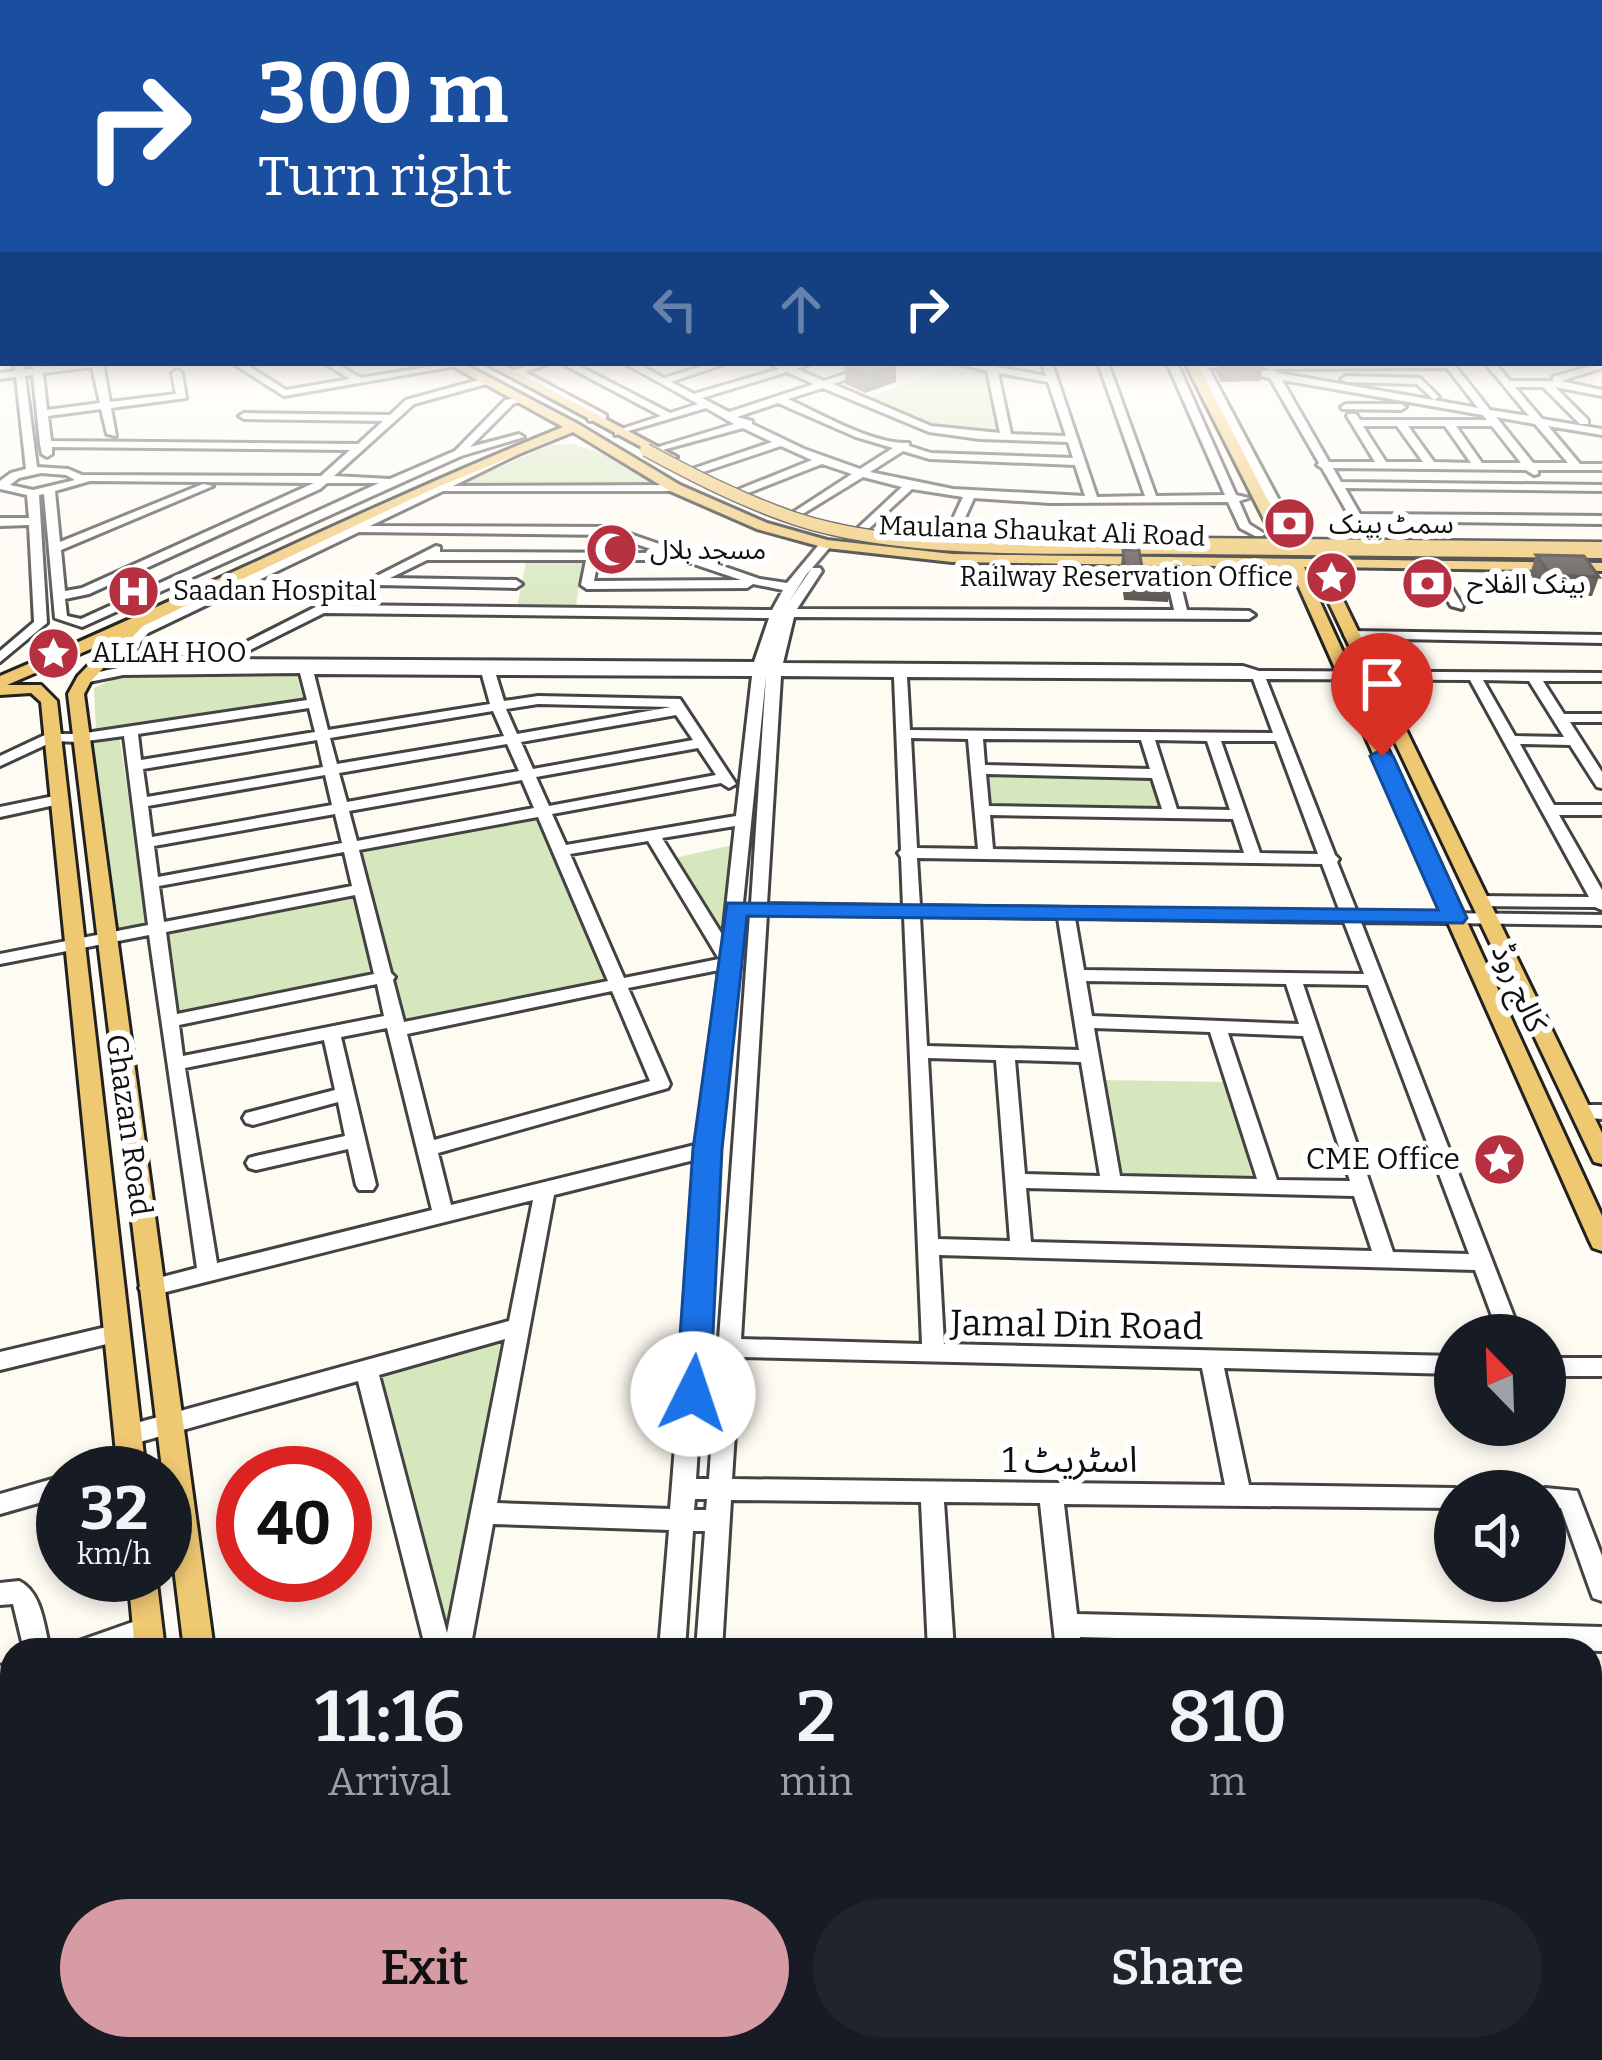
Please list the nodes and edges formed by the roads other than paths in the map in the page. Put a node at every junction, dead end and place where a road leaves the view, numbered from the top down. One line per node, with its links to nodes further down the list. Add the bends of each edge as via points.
1 (28, 438): 44 (street)
2 (44, 438): 27 (street)
3 (370, 438): 28 (street)
4 (473, 438): 31 (street)
5 (525, 438): 25 (main road)
6 (534, 438): 25 (main road)
7 (594, 438): 32 (main road, Maulana Shaukat Ali Road)
8 (629, 438): 30 (main road, Maulana Shaukat Ali Road)
9 (694, 438): 30 (street)
10 (777, 438): 26 (street)
11 (876, 438): 29 (street)
12 (915, 438): 29 (street)
13 (1053, 438): 24 (street)
14 (1128, 438): 63 (street)
15 (1209, 438): 64 (main road)
16 (1228, 438): 72 (main road)
17 (1240, 438): 72 (street, via 1276,506)
18 (1308, 438): 35 (street)
19 (1366, 438): 36 (street)
20 (1411, 438): 37 (street)
21 (1459, 438): 38 (street)
22 (1507, 438): 39 (street)
23 (1552, 438): 40 (street)
24 (1072, 439): 34 (street)
25 (522, 442): 31 (street); 32 (main road, via 575,441); 50 (main road); 53 (street); 71 (main road)
26 (784, 442): 33 (street); 45 (street)
27 (45, 443): 28 (street); 43 (street)
28 (360, 447): 49 (street)
29 (901, 448): 34 (street, via 945,459); 46 (street)
30 (652, 450): 45 (main road, Maulana Shaukat Ali Road); 85 (main road, bridge, via 799,520 928,542)
31 (457, 454): 50 (street)
32 (621, 454): 42 (main road, Maulana Shaukat Ali Road)
33 (824, 459): 46 (street); 58 (street)
34 (1079, 462): 62 (street)
35 (1323, 464): 36 (street); 56 (street)
36 (1382, 465): 37 (street)
37 (1430, 465): 38 (street)
38 (1479, 466): 39 (street)
39 (1529, 466): 40 (street); 60 (street)
40 (1576, 466): 41 (street)
41 (1602, 466)
42 (646, 469): 54 (main road, Maulana Shaukat Ali Road); 95 (main road, bridge, via 805,532 951,551)
43 (49, 470): 44 (street); 48 (street)
44 (32, 471): 47 (street)
45 (696, 471): 58 (main road, Maulana Shaukat Ali Road)
46 (860, 473): 51 (street); 66 (street)
47 (3, 481): 61 (street, via 15,493)
48 (82, 481): 49 (street); 52 (street); 57 (street)
49 (320, 483): 50 (street); 52 (street); 102 (street)
50 (392, 485): 71 (main road); 110 (street)
51 (910, 485): 59 (street); 74 (street)
52 (208, 486): 83 (street)
53 (442, 488): 54 (street); 71 (street)
54 (675, 488): 80 (main road, Maulana Shaukat Ali Road, via 748,521)
55 (1602, 488): 60 (street)
56 (1338, 490): 60 (street); 67 (street)
57 (49, 491): 61 (street); 83 (street)
58 (739, 493): 66 (main road, Maulana Shaukat Ali Road)
59 (970, 493): 62 (street); 76 (street)
60 (1552, 493): 65 (street)
61 (33, 494): 69 (street)
62 (1091, 497): 63 (street)
63 (1151, 497): 64 (street)
64 (1236, 498): 77 (main road)
65 (1602, 498)
66 (796, 515): 74 (main road, Maulana Shaukat Ali Road)
67 (1354, 517): 68 (street); 81 (street)
68 (1602, 520)
69 (34, 521): 70 (street); 116 (street, via 40,623)
70 (0, 522)
71 (350, 522): 73 (street); 110 (main road); 111 (main road); 114 (street, via 143,630)
72 (1270, 523): 88 (main road)
73 (471, 530): 75 (street); 87 (street)
74 (863, 530): 76 (main road, Maulana Shaukat Ali Road)
75 (590, 531): 86 (street); 90 (street)
76 (949, 540): 78 (main road, Maulana Shaukat Ali Road)
77 (1261, 540): 79 (main road, Maulana Shaukat Ali Road); 88 (main road, Maulana Shaukat Ali Road)
78 (1002, 541): 79 (main road, Maulana Shaukat Ali Road); 91 (main road, via 1023,551)
79 (1053, 542): 92 (main road, via 1044,551)
80 (833, 545): 91 (main road, Maulana Shaukat Ali Road); 101 (street); 107 (street)
81 (1372, 545): 82 (main road, Maulana Shaukat Ali Road); 88 (main road, Maulana Shaukat Ali Road)
82 (1527, 546): 84 (main road, Maulana Shaukat Ali Road); 96 (main road, via 1544,557)
83 (57, 547): 102 (street)
84 (1572, 547): 85 (main road, Maulana Shaukat Ali Road); 95 (main road, via 1563,556)
85 (1602, 549)
86 (682, 555): 90 (street); 98 (street)
87 (425, 556): 89 (street); 97 (street)
88 (1299, 556): 93 (main road, Maulana Shaukat Ali Road); 94 (main road, Maulana Shaukat Ali Road); 112 (main road, کالج روڈ); 124 (main road, کالج روڈ)
89 (522, 558): 90 (street); 99 (street)
90 (588, 559): 100 (street)
91 (1000, 559): 92 (main road, Maulana Shaukat Ali Road)
92 (1061, 559): 93 (main road, Maulana Shaukat Ali Road)
93 (1169, 561): 108 (street)
94 (1432, 564): 96 (main road, Maulana Shaukat Ali Road); 103 (street)
95 (1600, 564): 96 (main road, Maulana Shaukat Ali Road)
96 (1529, 566)
97 (374, 582): 99 (street); 104 (street)
98 (758, 582): 100 (street); 101 (street)
99 (516, 584): 105 (street)
100 (587, 585): 106 (street)
101 (787, 586): 107 (street)
102 (59, 596): 110 (street, via 67,622)
103 (1456, 606)
104 (322, 609): 105 (street); 115 (street)
105 (509, 611): 106 (street)
106 (581, 612): 107 (street)
107 (781, 614): 108 (street); 119 (street)
108 (1180, 614): 109 (street)
109 (1249, 615)
110 (109, 617): 116 (main road)
111 (139, 623): 114 (main road); 129 (main road)
112 (1351, 634): 113 (street); 122 (main road, کالج روڈ)
113 (1602, 638)
114 (118, 654): 115 (street, via 142,662); 127 (main road)
115 (216, 661): 117 (street)
116 (0, 662)
117 (487, 668): 118 (street); 119 (street); 121 (street); 131 (street)
118 (306, 670): 127 (street, via 134,670); 130 (street)
119 (767, 671): 120 (street); 121 (street); 165 (street); 180 (street)
120 (900, 672): 123 (street); 136 (street)
121 (666, 674): 132 (street)
122 (1370, 674): 124 (street); 125 (street); 181 (main road, کالج روڈ)
123 (1258, 675): 124 (street); 139 (street)
124 (1345, 675): 185 (main road, کالج روڈ)
125 (1474, 676): 126 (street); 145 (street)
126 (1533, 676): 128 (street); 133 (street)
127 (84, 679): 143 (main road, Ghazan Road, via 76,694)
128 (1600, 680)
129 (0, 686): 140 (main road, Ghazan Road, via 46,694)
130 (314, 703): 135 (street); 138 (street)
131 (498, 706): 132 (street, via 554,700); 138 (street); 144 (street)
132 (678, 707): 144 (street); 147 (street)
133 (1560, 718): 134 (street); 146 (street)
134 (1602, 718)
135 (130, 730): 143 (street); 150 (street)
136 (901, 734): 137 (street); 172 (street)
137 (975, 734): 141 (street); 151 (street)
138 (323, 735): 150 (street); 152 (street)
139 (1283, 736): 142 (street); 175 (street)
140 (52, 737): 143 (street); 148 (street); 157 (main road, Ghazan Road)
141 (1147, 737): 142 (street); 154 (street)
142 (1213, 737): 167 (street)
143 (79, 738): 188 (main road, Ghazan Road)
144 (512, 739): 152 (street); 153 (street)
145 (1510, 740): 146 (street); 161 (street)
146 (1574, 741): 149 (street)
147 (702, 743): 153 (street); 155 (street)
148 (0, 762)
149 (1596, 764): 156 (street)
150 (134, 766): 158 (street)
151 (978, 769): 154 (street); 160 (street)
152 (329, 770): 158 (street); 159 (street)
153 (527, 774): 159 (street); 164 (street)
154 (1158, 774): 166 (street)
155 (725, 778): 164 (street); 165 (street)
156 (1602, 784)
157 (59, 800): 163 (street); 189 (main road, Ghazan Road)
158 (139, 803): 169 (street)
159 (338, 808): 169 (street); 170 (street)
160 (982, 810): 166 (street); 173 (street)
161 (1549, 810): 162 (street); 178 (street)
162 (1602, 810)
163 (0, 812)
164 (542, 812): 170 (street); 171 (street)
165 (743, 812): 168 (street); 179 (street)
166 (1171, 814): 167 (street)
167 (1239, 815): 174 (street)
168 (652, 835): 171 (street); 191 (street)
169 (145, 843): 176 (street)
170 (350, 849): 176 (street); 177 (street)
171 (559, 851): 196 (street)
172 (906, 854): 173 (street); 182 (street)
173 (986, 855): 174 (street)
174 (1254, 859): 175 (street)
175 (1331, 860): 184 (street)
176 (150, 883): 187 (street)
177 (363, 889): 187 (street); 193 (street)
178 (1602, 903): 181 (street)
179 (736, 908): 180 (street); 191 (street)
180 (760, 909): 182 (street); 233 (street)
181 (1483, 910): 185 (street); 186 (street); 208 (main road, کالج روڈ)
182 (910, 912): 183 (street); 203 (street)
183 (1066, 915): 184 (street); 192 (street)
184 (1350, 918): 185 (street); 195 (street)
185 (1454, 918): 222 (main road, کالج روڈ)
186 (1602, 920)
187 (156, 929): 188 (street); 197 (street)
188 (104, 939): 189 (street); 228 (main road, Ghazan Road)
189 (75, 943): 190 (street); 231 (main road, Ghazan Road)
190 (0, 959)
191 (730, 962): 196 (street); 212 (street)
192 (1074, 975): 194 (street); 198 (street)
193 (386, 977): 197 (street); 199 (street)
194 (1293, 979): 195 (street); 201 (street)
195 (1373, 980): 226 (street)
196 (617, 984): 199 (street); 211 (street, via 661,1084)
197 (169, 1021): 206 (street)
198 (1083, 1022): 200 (street); 205 (street)
199 (398, 1024): 202 (street); 211 (street)
200 (1217, 1027): 201 (street); 218 (street)
201 (1307, 1030): 220 (street)
202 (331, 1033): 206 (street); 207 (street)
203 (917, 1052): 204 (street); 223 (street)
204 (1005, 1054): 205 (street); 215 (street)
205 (1090, 1056): 216 (street)
206 (175, 1064): 227 (street)
207 (345, 1094): 209 (street); 210 (street)
208 (1592, 1112): 213 (main road, کالج روڈ)
209 (254, 1118)
210 (356, 1141): 214 (street); 217 (street)
211 (428, 1149): 221 (street)
212 (708, 1149): 219 (street); 232 (street)
213 (1602, 1156)
214 (256, 1162)
215 (1015, 1181): 216 (street); 224 (street)
216 (1111, 1183): 218 (street)
217 (365, 1185)
218 (1269, 1187): 220 (street)
219 (545, 1188): 221 (street); 230 (street)
220 (1361, 1189): 225 (street)
221 (443, 1214): 227 (street)
222 (1602, 1242)
223 (927, 1247): 224 (street); 234 (street)
224 (1021, 1250): 225 (street)
225 (1384, 1259): 226 (street)
226 (1478, 1262): 229 (street)
227 (208, 1272): 228 (street)
228 (151, 1288): 241 (main road, Ghazan Road)
229 (1501, 1314)
230 (519, 1327): 240 (street); 252 (street)
231 (115, 1334): 236 (street); 242 (main road, Ghazan Road)
232 (697, 1347): 233 (street, Jamal Din Road); 244 (street)
233 (727, 1348): 234 (street, Jamal Din Road); 245 (street)
234 (933, 1353): 235 (street, Jamal Din Road)
235 (1211, 1360): 237 (street, Jamal Din Road); 249 (street)
236 (0, 1361)
237 (1434, 1365)
238 (1566, 1366): 239 (street)
239 (1602, 1367)
240 (366, 1368): 241 (street); 263 (street)
241 (170, 1424): 242 (street); 262 (main road, Ghazan Road)
242 (129, 1435): 243 (main road, Ghazan Road)
243 (127, 1446)
244 (685, 1489): 245 (street, اسٹریٹ 1); 254 (street)
245 (719, 1489): 247 (street, اسٹریٹ 1); 255 (street)
246 (36, 1494): 251 (street)
247 (932, 1494): 248 (street, اسٹریٹ 1); 267 (street)
248 (1051, 1495): 249 (street, اسٹریٹ 1); 268 (street)
249 (1239, 1496): 250 (street, اسٹریٹ 1)
250 (1434, 1498)
251 (0, 1504)
252 (483, 1513): 254 (street); 264 (street)
253 (1566, 1516): 256 (street)
254 (682, 1518): 255 (street); 265 (street)
255 (717, 1521): 266 (street)
256 (1602, 1590)
257 (0, 1594): 260 (street, via 24,1598)
258 (144, 1602): 261 (main road)
259 (1437, 1637): 268 (street); 269 (street)
260 (34, 1638)
261 (148, 1638)
262 (197, 1638)
263 (436, 1638)
264 (459, 1638)
265 (674, 1638)
266 (710, 1638)
267 (939, 1638)
268 (1068, 1638)
269 (1520, 1638)

